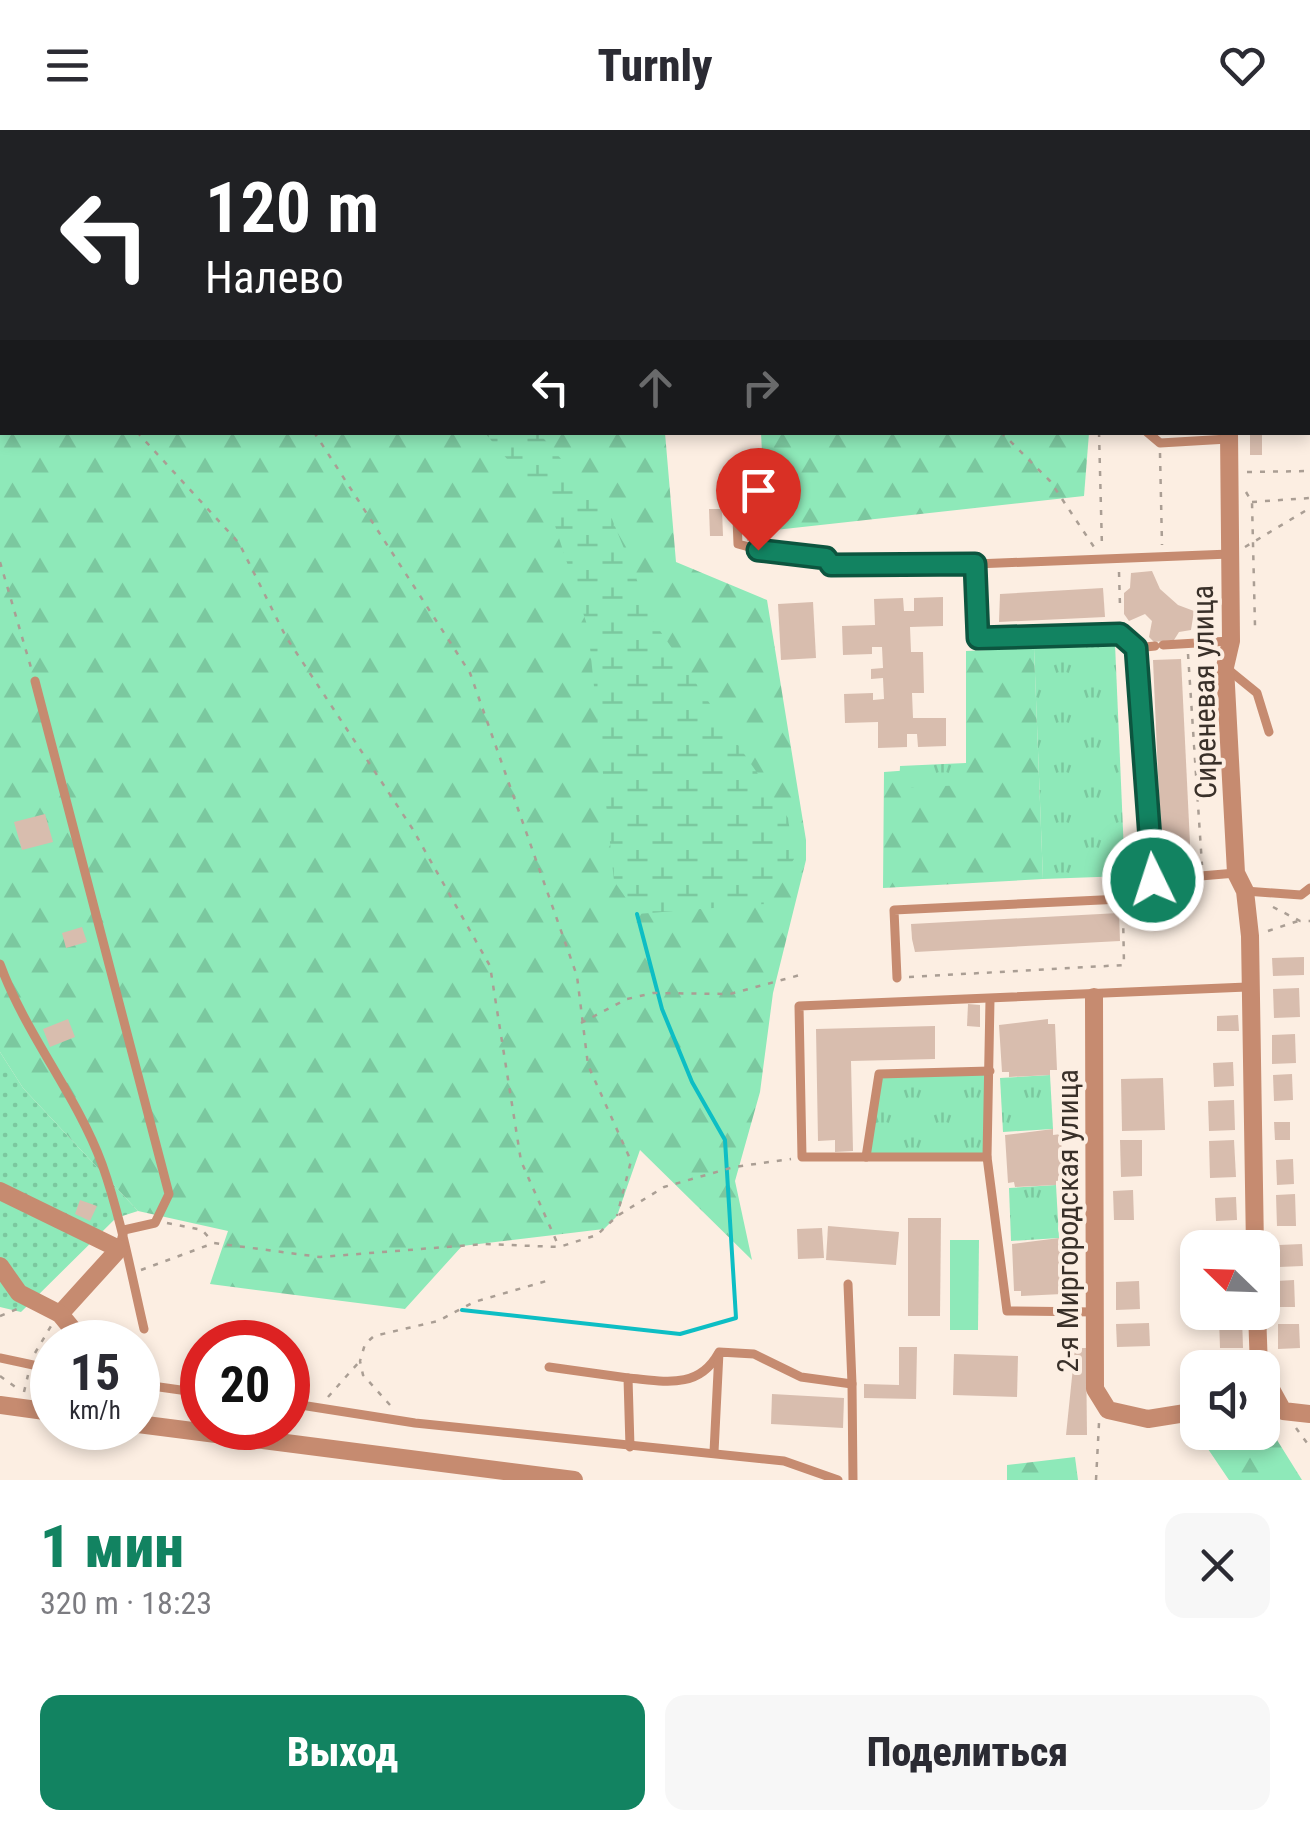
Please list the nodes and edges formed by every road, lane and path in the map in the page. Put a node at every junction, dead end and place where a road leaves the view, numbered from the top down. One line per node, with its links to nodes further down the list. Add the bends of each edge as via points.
1 (139, 435): 54 (path, via 239,543 286,637 412,828 490,966 521,1162)
2 (316, 435): 43 (path, via 470,673 577,976)
3 (1004, 435): 17 (path, via 1050,482)
4 (1099, 435): 17 (path)
5 (1151, 435): 7 (lane)
6 (1228, 436): 7 (lane); 14 (street, Сиреневая улица)
7 (1160, 443): 15 (path)
8 (735, 466): 19 (lane, via 738,544 826,558 831,565)
9 (1310, 470): 10 (path)
10 (1234, 472)
11 (1310, 498): 12 (path)
12 (1252, 502)
13 (1310, 508): 14 (path)
14 (1230, 554): 15 (lane); 21 (street, Сиреневая улица)
15 (1162, 556): 16 (lane)
16 (1119, 558): 17 (lane); 20 (path)
17 (1102, 559): 19 (lane)
18 (0, 562): 25 (path)
19 (975, 564): 23 (lane, via 978,638 1120,634)
20 (1120, 606)
21 (1231, 641): 22 (lane); 24 (street, Сиреневая улица)
22 (1187, 642): 23 (lane); 28 (path)
23 (1136, 648): 29 (lane)
24 (1225, 667): 26 (lane, via 1257,694); 27 (street, Сиреневая улица)
25 (34, 681): 50 (lane, via 170,1194)
26 (1269, 732)
27 (1236, 873): 28 (lane); 31 (street, Сиреневая улица)
28 (1202, 876): 29 (lane)
29 (1153, 880): 32 (lane)
30 (1310, 888): 31 (lane, via 1301,895)
31 (1245, 892): 36 (street, Сиреневая улица)
32 (1122, 899): 39 (path, via 1124,964); 39 (lane, via 894,910)
33 (1272, 906): 34 (path)
34 (1300, 921): 35 (path); 36 (path)
35 (1310, 921)
36 (1250, 936): 40 (street, Сиреневая улица)
37 (0, 964): 51 (lane, via 17,1010 101,1162)
38 (800, 976): 43 (path, via 730,994 652,993)
39 (897, 978)
40 (1247, 987): 41 (lane); 52 (street, Сиреневая улица)
41 (1094, 997): 42 (lane); 60 (street, 2-я Миргородская улица)
42 (990, 1000): 44 (lane); 45 (lane, via 799,1006)
43 (579, 1024): 49 (path, via 588,1066 631,1161)
44 (990, 1071): 46 (lane, via 880,1074); 47 (lane)
45 (802, 1157): 46 (lane); 49 (path, via 664,1187)
46 (866, 1157): 47 (lane)
47 (987, 1157): 60 (lane, via 1007,1311)
48 (0, 1192): 55 (street)
49 (617, 1216): 54 (path, via 597,1235)
50 (155, 1222): 51 (lane); 53 (path, via 202,1230)
51 (124, 1230): 55 (lane); 57 (lane)
52 (1254, 1230)
53 (214, 1243): 54 (path, via 320,1257 484,1244); 57 (path)
54 (560, 1247)
55 (119, 1249): 61 (street)
56 (0, 1266): 61 (street, via 19,1293)
57 (131, 1275): 63 (lane)
58 (550, 1280): 66 (path, via 474,1302 438,1321 374,1336)
59 (848, 1284): 70 (lane)
60 (1096, 1312): 76 (street, 2-я Миргородская улица, via 1094,1390)
61 (60, 1314): 62 (street)
62 (65, 1320)
63 (142, 1320)
64 (719, 1352): 69 (lane, via 689,1382); 70 (lane, via 754,1354 801,1378); 84 (lane)
65 (0, 1358): 67 (lane)
66 (360, 1360): 72 (path, via 323,1401); 81 (path, via 377,1396)
67 (30, 1364)
68 (549, 1367): 69 (lane)
69 (628, 1378): 83 (lane)
70 (852, 1384): 87 (lane)
71 (0, 1405): 75 (street)
72 (310, 1405)
73 (1280, 1405): 78 (street)
74 (310, 1407): 81 (lane)
75 (30, 1409)
76 (1108, 1410): 79 (street, 2-я Миргородская улица, via 1148,1419); 88 (path, via 1096,1427)
77 (1280, 1410): 78 (street)
78 (1283, 1411): 80 (street)
79 (1180, 1414)
80 (1310, 1414)
81 (415, 1423): 83 (lane)
82 (160, 1427): 85 (street)
83 (630, 1447): 84 (lane)
84 (714, 1452): 86 (lane, via 784,1461)
85 (574, 1480)
86 (838, 1480)
87 (853, 1480)
88 (1096, 1480)

